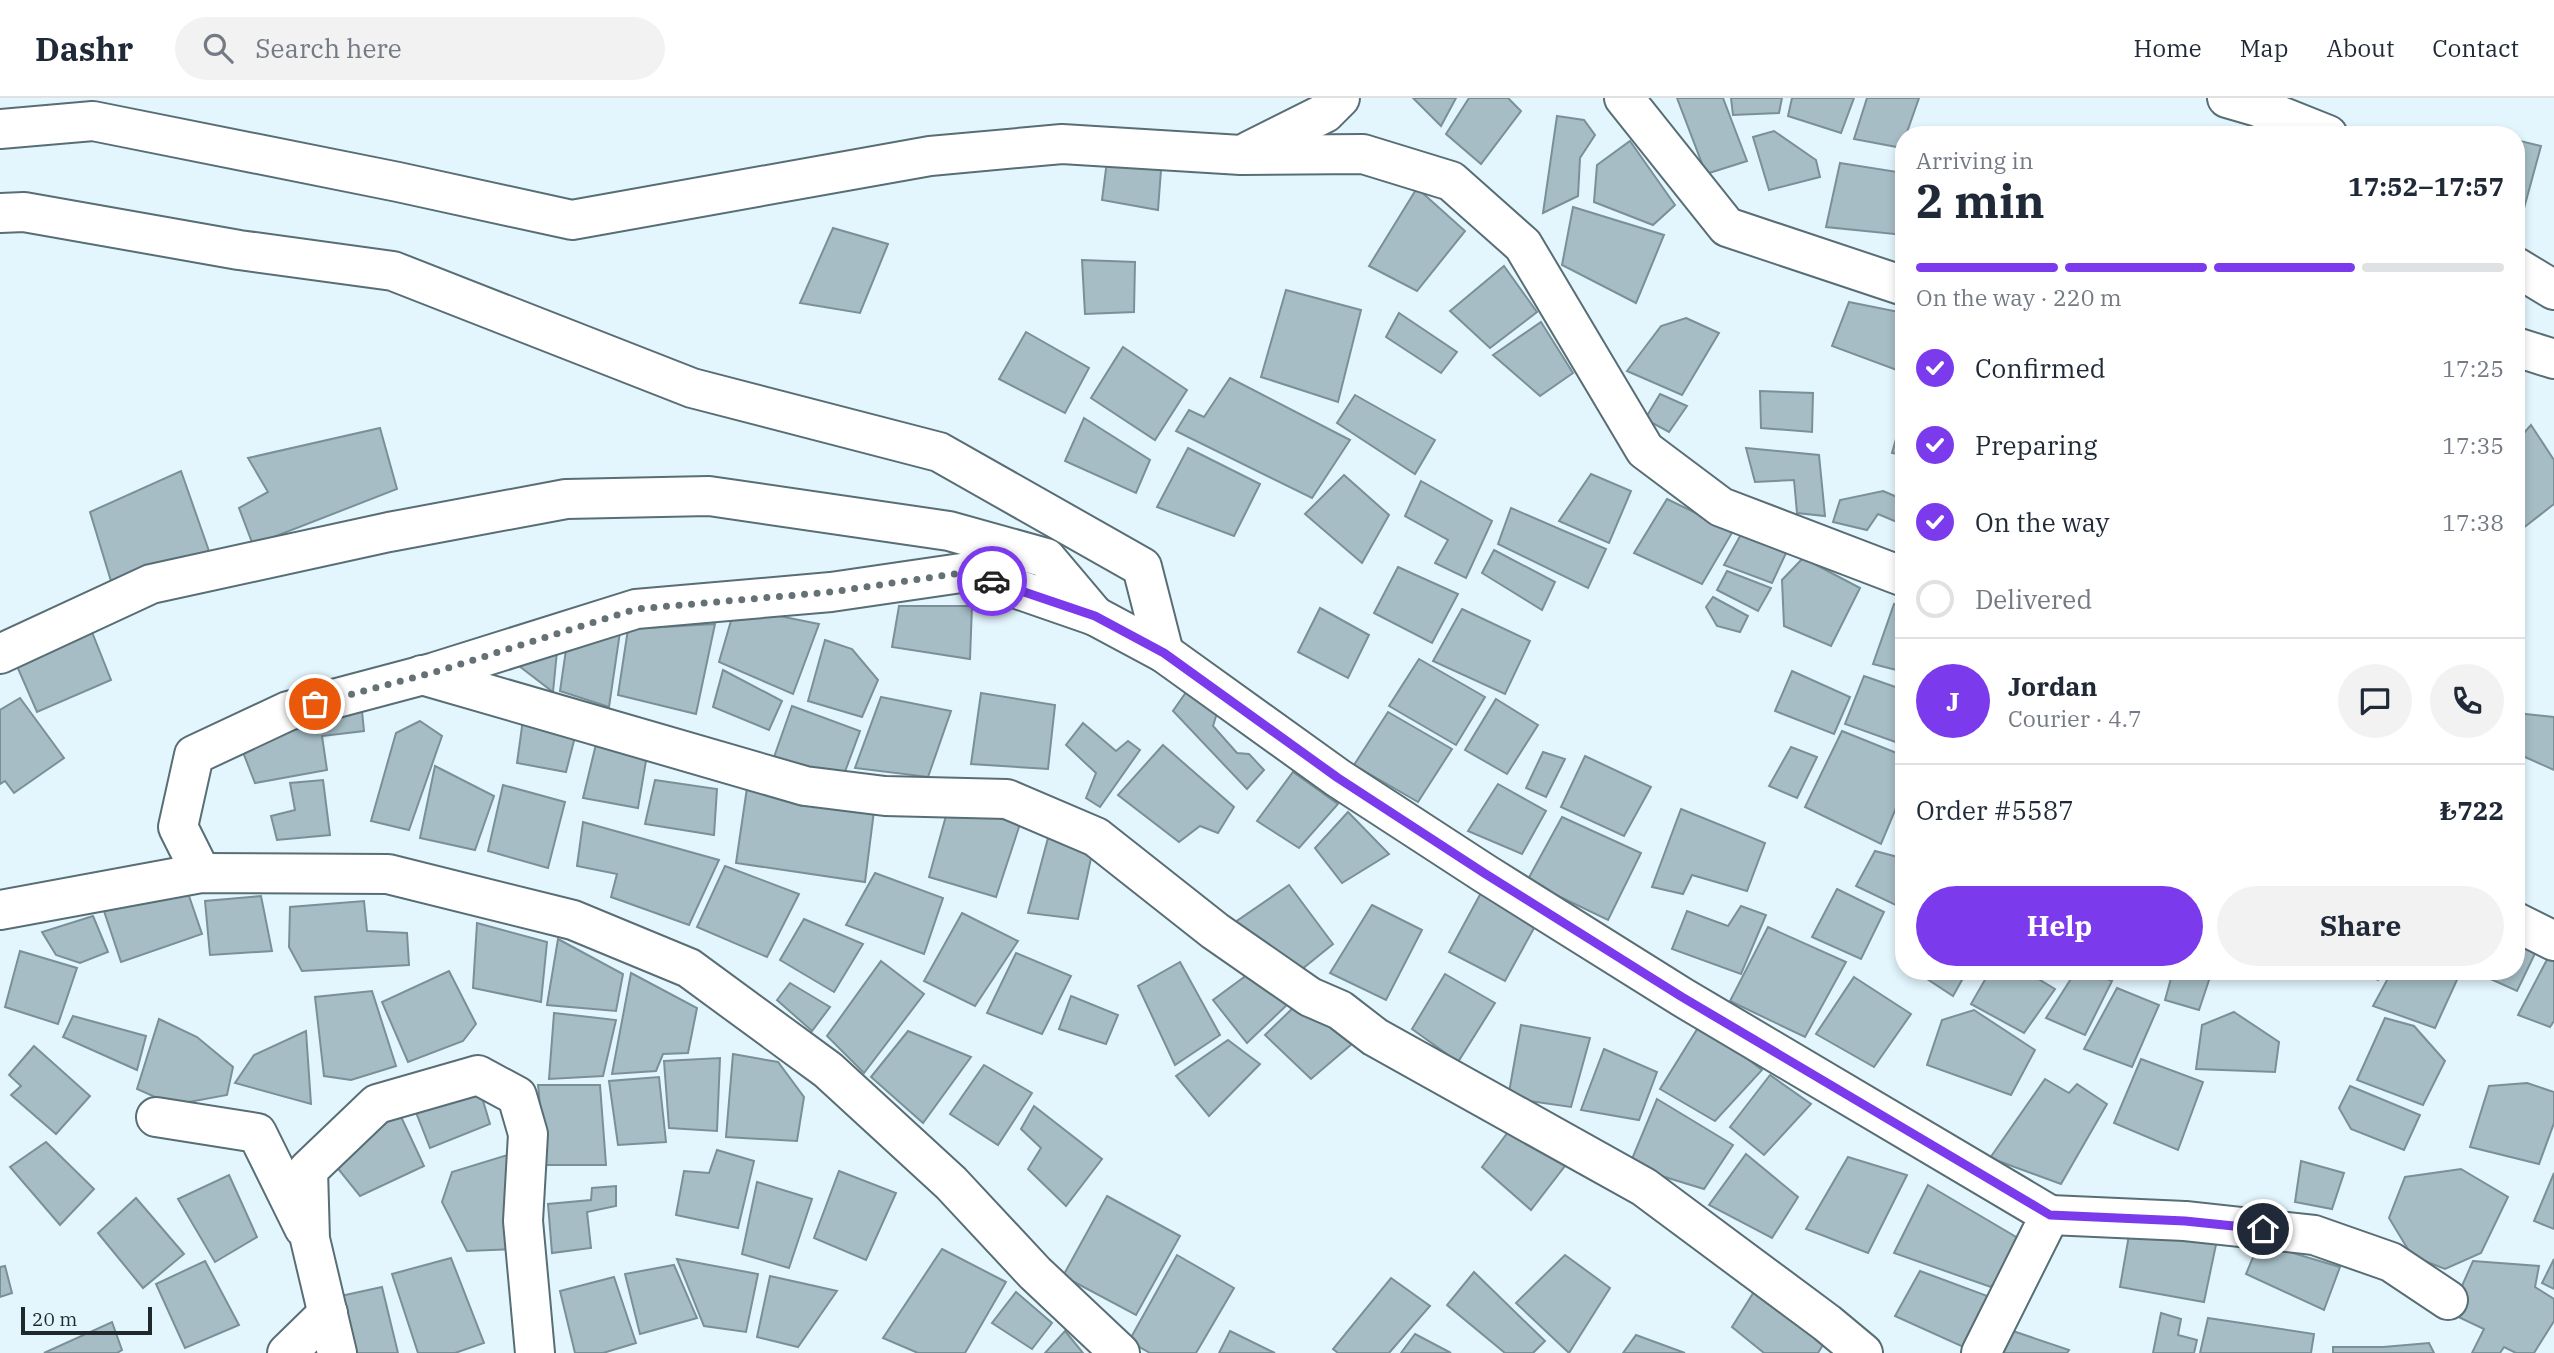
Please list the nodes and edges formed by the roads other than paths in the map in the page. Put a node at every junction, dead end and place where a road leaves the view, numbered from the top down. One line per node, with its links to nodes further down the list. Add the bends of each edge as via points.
1 (1340, 98): 6 (street, via 1325,113)
2 (1624, 98): 9 (street, via 1727,227)
3 (2227, 98): 4 (street)
4 (2306, 126)
5 (0, 129): 6 (street, via 93,121 572,220 930,156 1062,144)
6 (1241, 155): 13 (street, via 1363,154 1451,181 1523,246 1645,450 1721,507)
7 (0, 213): 15 (street, via 24,212 239,250 393,271 692,388 939,452 1142,567)
8 (2525, 272): 10 (street)
9 (1895, 283)
10 (2554, 290)
11 (2525, 350): 12 (street)
12 (2554, 359)
13 (1895, 574)
14 (1095, 616): 15 (street); 16 (street, via 1046,558 949,531 709,496 566,499 151,584); 17 (street, via 968,572 831,592 636,609)
15 (1164, 653): 23 (street, via 1338,778 1484,873 1682,997)
16 (0, 654)
17 (422, 675): 18 (street, via 288,711 194,755 178,827); 31 (street, via 805,786 885,796 1007,799 1096,837 1215,931 1310,997 1340,1010 1375,1037 1644,1187)
18 (201, 873): 19 (street); 30 (street, via 388,874 573,920 689,968 828,1070 951,1183 1035,1273)
19 (0, 910)
20 (2525, 926): 21 (street)
21 (2554, 941)
22 (156, 1117): 24 (street, via 257,1133)
23 (2050, 1215): 25 (street, via 2185,1221 2314,1235 2391,1262); 32 (street)
24 (310, 1239): 26 (street); 29 (street, via 308,1170 377,1104 478,1075 517,1096 528,1134 523,1221)
25 (2448, 1300)
26 (328, 1313): 27 (street); 28 (street)
27 (286, 1353)
28 (337, 1353)
29 (535, 1353)
30 (1120, 1353)
31 (1863, 1353)
32 (1981, 1353)

